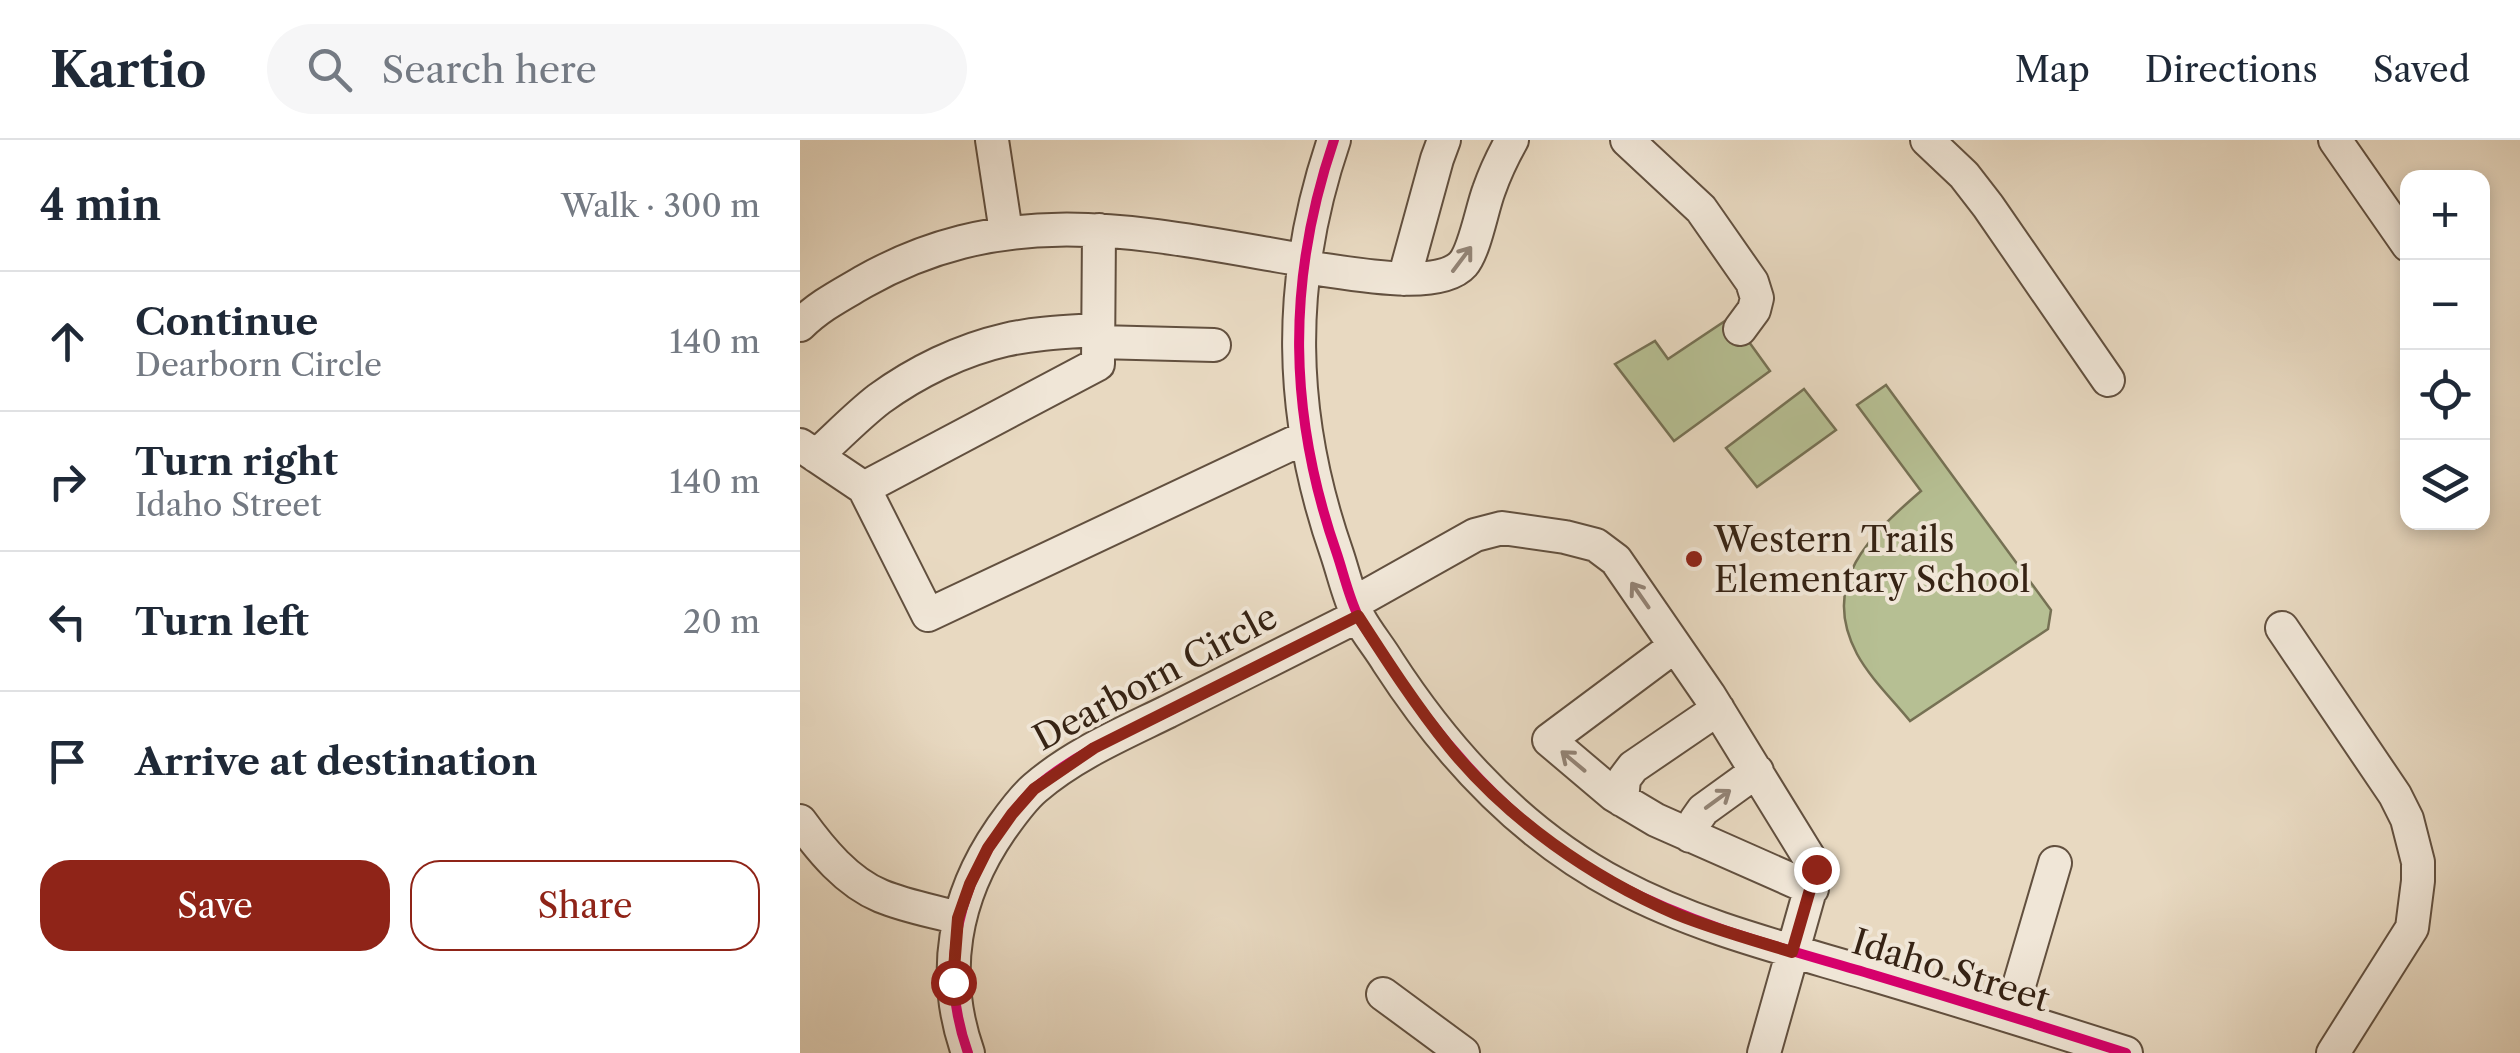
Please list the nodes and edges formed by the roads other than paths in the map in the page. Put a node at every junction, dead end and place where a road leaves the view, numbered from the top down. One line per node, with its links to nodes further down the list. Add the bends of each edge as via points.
1 (992, 140): 9 (street)
2 (1334, 140): 11 (street, Idaho Street)
3 (1444, 140): 12 (street)
4 (1512, 140): 12 (street, one-way to 4, via 1437,278 1463,264)
5 (1627, 140): 14 (street, via 1701,209 1752,282 1754,310)
6 (1928, 140): 17 (street, via 1988,206)
7 (2335, 140): 10 (street)
8 (1099, 230): 9 (street); 11 (street); 15 (street)
9 (1006, 232): 13 (street, via 919,256)
10 (2400, 233)
11 (1304, 264): 12 (street); 18 (street, Idaho Street, via 1299,340)
12 (1404, 279)
13 (805, 309)
14 (1740, 329)
15 (1098, 336): 16 (street); 19 (street, via 1005,340 969,351 906,380); 20 (street, via 1098,364)
16 (1214, 345)
17 (2108, 380)
18 (1306, 437): 20 (street, via 928,616); 21 (street, Idaho Street, via 1320,504)
19 (808, 451): 20 (street)
20 (864, 488)
21 (1356, 610): 23 (street, Dearborn Circle, one-way to 21, via 1616,560 1596,545 1502,528 1475,535); 31 (street, Dearborn Circle, via 1094,748 1034,789 988,848); 32 (street, Idaho Street, via 1452,751 1547,840 1676,914)
22 (2282, 628): 39 (street, via 2395,794 2418,862 2412,928)
23 (1675, 646): 24 (street, Dearborn Circle); 26 (street, one-way to 23, via 1549,740)
24 (1718, 709): 25 (street, Dearborn Circle); 26 (street, via 1633,767)
25 (1757, 771): 28 (street, one-way to 25, via 1704,810); 30 (street, Dearborn Circle, via 1816,869)
26 (1622, 800): 28 (street)
27 (800, 821): 31 (street, via 822,852 880,896)
28 (1690, 836): 30 (street)
29 (2055, 863): 34 (street)
30 (1812, 889): 32 (street)
31 (958, 918): 35 (street, Dearborn Circle, via 953,982)
32 (1792, 952): 34 (street, Idaho Street); 37 (street)
33 (1383, 994): 36 (street)
34 (2010, 1016): 38 (street, Idaho Street)
35 (968, 1053)
36 (1462, 1053)
37 (1764, 1053)
38 (2126, 1053)
39 (2332, 1053)

